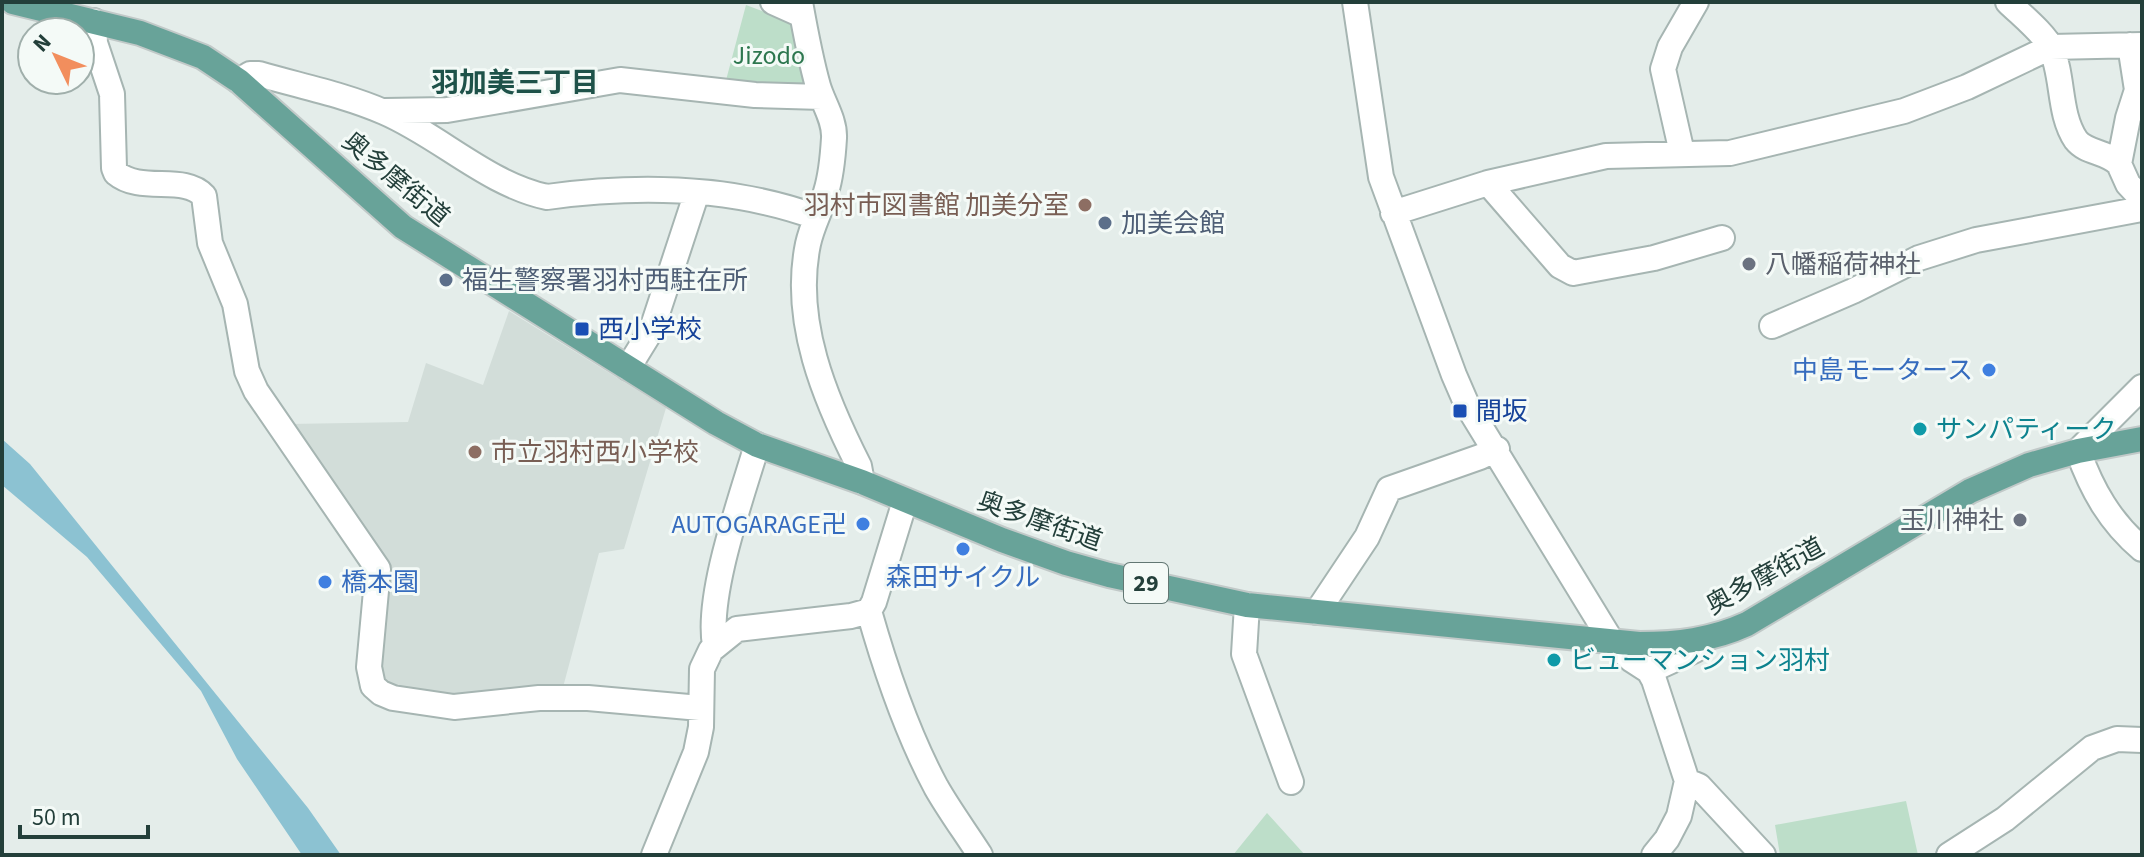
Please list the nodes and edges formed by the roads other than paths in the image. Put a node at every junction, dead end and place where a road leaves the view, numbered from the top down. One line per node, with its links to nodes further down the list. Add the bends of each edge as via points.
1 (13, 2): 7 (main road, 奥多摩街道 / 29)
2 (773, 2): 6 (street)
3 (1355, 2): 21 (street, via 1377,158)
4 (1696, 2): 15 (street, via 1663,69)
5 (2008, 2): 11 (street)
6 (801, 8): 13 (street)
7 (73, 16)
8 (96, 22): 12 (main road, 奥多摩街道 / 29, via 183,47)
9 (2136, 45): 11 (street); 16 (street, via 2137,90)
10 (96, 46): 41 (street, via 112,94 116,173 136,183 190,187 204,196 210,243 231,290 256,391 378,569 369,667 373,686 386,696 454,707 588,698)
11 (2051, 47): 15 (street, via 1904,111 1730,153); 16 (street, via 2075,138)
12 (239, 81): 14 (street, via 259,74); 25 (main road, 奥多摩街道 / 29, via 403,227)
13 (822, 97): 14 (street, via 620,80 447,110); 22 (street, via 834,137 828,185)
14 (383, 111): 18 (street, via 534,194 635,188)
15 (1682, 153): 17 (street, via 1606,156)
16 (2119, 164): 19 (street)
17 (1488, 183): 21 (street); 23 (street, via 1560,266 1573,273)
18 (697, 192): 22 (street); 25 (street, via 652,329)
19 (2142, 199)
20 (2142, 209): 24 (street, via 1976,240 1919,258)
21 (1393, 213): 29 (street, via 1467,405)
22 (816, 217): 31 (street, via 804,273 807,323 819,371)
23 (1722, 238)
24 (1772, 326)
25 (628, 368): 28 (main road, 奥多摩街道 / 29)
26 (2142, 387): 30 (street)
27 (2142, 439): 30 (main road, 奥多摩街道 / 29)
28 (757, 445): 31 (main road, 奥多摩街道 / 29); 39 (street, via 722,566)
29 (1497, 449): 36 (street, via 1389,489 1367,537); 38 (street)
30 (2078, 451): 33 (street, via 2100,502); 37 (main road, 奥多摩街道 / 29, via 1970,491 1747,624)
31 (862, 482): 32 (main road, 奥多摩街道 / 29)
32 (905, 501): 34 (main road, 奥多摩街道 / 29, via 1066,563); 35 (street)
33 (2142, 549)
34 (1247, 605): 36 (main road, 奥多摩街道 / 29); 44 (street, via 1244,654)
35 (869, 611): 39 (street, via 737,629); 46 (street, via 887,675 927,768)
36 (1317, 612): 38 (main road, 奥多摩街道 / 29)
37 (1706, 639): 38 (main road, 奥多摩街道 / 29); 40 (street, via 1695,650)
38 (1612, 642): 40 (street)
39 (715, 645): 41 (street, via 702,669)
40 (1649, 671): 43 (street)
41 (700, 708): 45 (street, via 696,752)
42 (2142, 740): 49 (street, via 2117,739 2092,748 2005,819)
43 (1687, 781): 47 (street, via 1679,816); 48 (street, via 1699,786)
44 (1291, 782)
45 (654, 855)
46 (980, 855)
47 (1654, 855)
48 (1763, 855)
49 (1949, 855)

